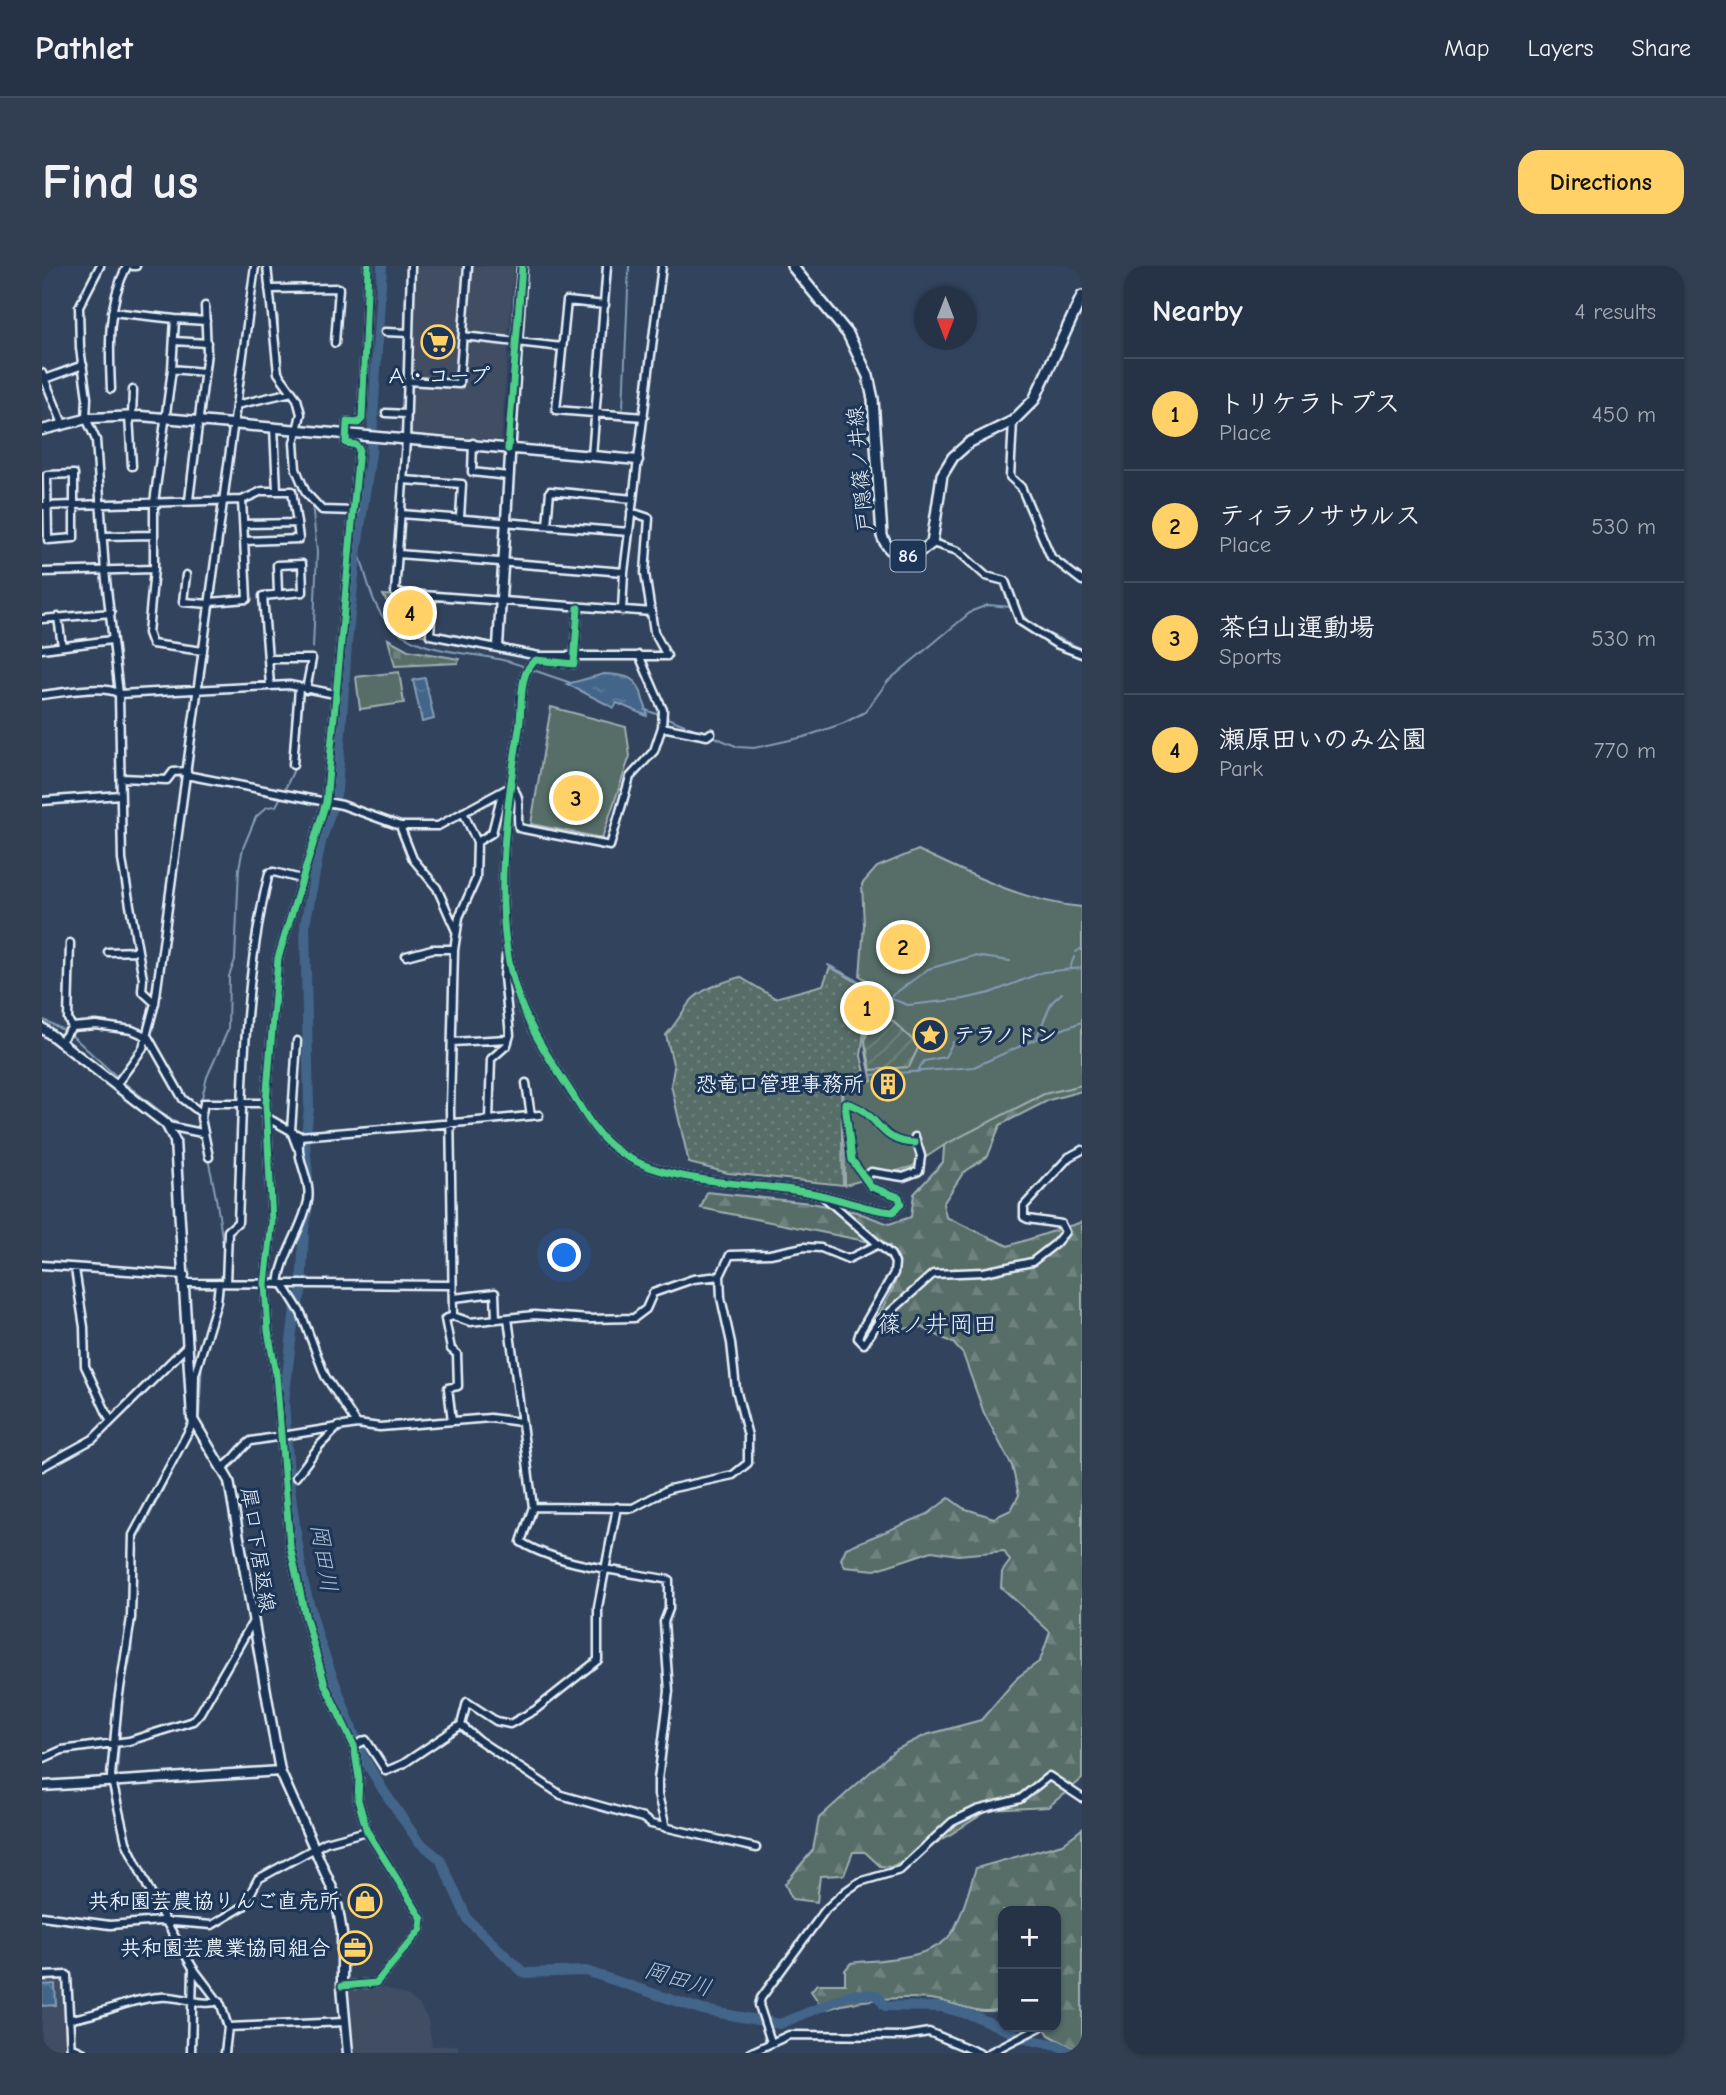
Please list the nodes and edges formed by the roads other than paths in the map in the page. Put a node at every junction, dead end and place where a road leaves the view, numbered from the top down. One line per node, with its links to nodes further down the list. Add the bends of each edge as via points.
1 (100, 266): 28 (street, via 79,307)
2 (127, 266): 17 (street)
3 (255, 266): 36 (street)
4 (267, 266): 13 (street)
5 (368, 266): 51 (street, via 362,419 347,422)
6 (411, 266): 21 (street)
7 (468, 266): 22 (street)
8 (522, 266): 24 (street)
9 (607, 266): 15 (street)
10 (653, 266): 11 (street)
11 (662, 266): 41 (street)
12 (792, 266): 83 (main road, 戸隠篠ノ井線 / 86, via 848,334 868,376 885,544 903,556)
13 (269, 289): 26 (street, via 339,288); 35 (street, via 278,373)
14 (1082, 296): 45 (main road, 86, via 1034,400)
15 (605, 305): 27 (street, via 567,301); 38 (street)
16 (205, 306): 19 (street)
17 (113, 312): 18 (street); 33 (street)
18 (175, 318): 19 (street); 23 (street)
19 (206, 321): 25 (street)
20 (385, 332): 21 (street)
21 (409, 333): 32 (street)
22 (463, 336): 24 (street); 32 (street, via 459,384)
23 (174, 341): 25 (street); 29 (street)
24 (518, 342): 27 (street); 54 (street)
25 (207, 343): 30 (street)
26 (335, 343)
27 (562, 347): 38 (street, via 556,410)
28 (82, 365): 31 (street); 42 (street)
29 (172, 369): 30 (street); 43 (street)
30 (204, 372): 44 (street)
31 (43, 378): 46 (street)
32 (407, 381): 39 (street)
33 (111, 389)
34 (133, 390): 40 (street)
35 (292, 392): 36 (street); 49 (street, via 301,414)
36 (236, 405): 47 (street)
37 (386, 413): 39 (street)
38 (596, 413): 41 (street); 55 (street)
39 (407, 414): 52 (street)
40 (131, 416): 42 (street); 43 (street); 57 (street)
41 (644, 417): 56 (street)
42 (86, 418): 46 (street); 68 (street, via 96,440)
43 (166, 418): 44 (street); 67 (street)
44 (199, 421): 47 (street); 64 (street)
45 (1013, 421): 83 (main road, 86, via 970,442 953,457 942,475); 91 (street, via 1010,477 1021,487 1051,557)
46 (63, 424): 50 (street)
47 (234, 424): 48 (street); 65 (street)
48 (274, 427): 49 (street); 60 (street)
49 (296, 429): 51 (street); 62 (street, via 294,455)
50 (42, 430)
51 (344, 432): 52 (street); 71 (street, via 345,443 359,449)
52 (405, 440): 53 (street); 59 (street)
53 (473, 443): 54 (street); 58 (street, via 472,472)
54 (509, 449): 55 (street); 58 (street)
55 (592, 456): 56 (street)
56 (638, 460): 63 (street)
57 (132, 466)
58 (508, 476): 76 (street)
59 (403, 480): 73 (street); 74 (street, via 462,484)
60 (277, 490): 61 (street); 66 (street)
61 (292, 491): 62 (street); 75 (street)
62 (306, 493): 71 (street, via 322,510)
63 (633, 499): 72 (street); 78 (street, via 550,491)
64 (190, 500): 65 (street); 67 (street)
65 (224, 500): 66 (street); 95 (street)
66 (242, 500): 77 (street)
67 (154, 503): 68 (street); 80 (street)
68 (102, 504): 70 (street); 81 (street)
69 (44, 506): 70 (street); 70 (street, via 47,475 74,474); 70 (street, via 48,540 74,538)
70 (75, 506)
71 (354, 511): 115 (street)
72 (631, 512): 79 (street); 98 (street, via 649,519 643,562)
73 (401, 514): 74 (street); 84 (street)
74 (460, 518): 76 (street)
75 (297, 523): 77 (street); 82 (street, via 299,539)
76 (506, 523): 78 (street); 85 (street)
77 (244, 524): 82 (street)
78 (547, 525): 79 (street)
79 (628, 532): 89 (street)
80 (152, 535): 81 (street); 86 (street)
81 (104, 536): 87 (street)
82 (245, 541): 95 (street, via 247,599)
83 (932, 543): 108 (street, via 958,551 986,576 1004,581 1020,621)
84 (398, 554): 85 (street); 93 (street, via 395,593)
85 (504, 564): 89 (street); 94 (street)
86 (154, 569): 87 (street); 106 (street, via 148,633 152,644)
87 (104, 571): 88 (street); 99 (street)
88 (42, 572)
89 (624, 572): 97 (street)
90 (186, 575): 95 (street, via 183,602)
91 (1082, 581)
92 (278, 593): 92 (street, via 303,592 303,564 277,565); 110 (street, via 263,596)
93 (432, 596): 94 (street); 104 (street, via 430,635)
94 (500, 602): 96 (street); 104 (street)
95 (210, 603): 106 (street)
96 (578, 608): 97 (street); 107 (street)
97 (622, 611): 98 (street)
98 (652, 612): 109 (street, via 654,632 667,656)
99 (111, 613): 100 (street); 102 (street)
100 (58, 617): 101 (street); 103 (street)
101 (42, 619)
102 (111, 640): 103 (street); 114 (street)
103 (62, 646): 105 (street)
104 (498, 646): 107 (street, via 540,656)
105 (42, 649)
106 (203, 652): 112 (street)
107 (578, 654): 109 (street); 122 (street, via 572,665 541,660 528,668 522,679 523,704)
108 (1082, 654)
109 (639, 655): 117 (street)
110 (269, 659): 111 (street); 113 (street, via 312,659)
111 (270, 685): 112 (street); 113 (street)
112 (198, 688): 114 (street); 120 (street)
113 (303, 689): 115 (street); 119 (street)
114 (119, 694): 116 (street, via 96,690); 121 (street)
115 (335, 694): 126 (street)
116 (42, 695)
117 (662, 721): 118 (street); 122 (street, via 654,751 630,777 610,846 519,828 519,798)
118 (709, 734)
119 (293, 765)
120 (186, 773): 121 (street, via 173,772 167,780); 126 (street); 138 (street)
121 (121, 778): 124 (street)
122 (510, 787): 123 (street); 133 (street, via 504,907)
123 (502, 793): 127 (street); 129 (street, via 492,833)
124 (120, 795): 125 (street); 135 (street, via 122,860)
125 (42, 801)
126 (327, 802): 128 (street); 130 (street)
127 (464, 812): 128 (street, via 438,826); 129 (street)
128 (400, 826): 131 (street, via 412,859 437,888)
129 (477, 842): 131 (street, via 476,879)
130 (301, 879): 148 (street, via 268,873 251,970); 149 (street, via 278,958)
131 (456, 933): 134 (street)
132 (70, 943): 139 (street, via 68,1018)
133 (507, 947): 142 (street, via 504,977); 164 (street, via 516,990 536,1036 583,1111 617,1151 684,1175)
134 (454, 949): 137 (street); 145 (street)
135 (137, 951): 136 (street); 138 (street, via 142,991)
136 (108, 952)
137 (406, 956)
138 (155, 1003): 141 (street)
139 (72, 1027): 141 (street, via 96,1025); 144 (street)
140 (42, 1028): 144 (street)
141 (148, 1037): 147 (street); 150 (street, via 183,1099)
142 (509, 1039): 145 (street); 154 (street, via 491,1059)
143 (297, 1041): 157 (street)
144 (60, 1042): 147 (street)
145 (452, 1042): 155 (street)
146 (526, 1083): 153 (street)
147 (116, 1085): 156 (street)
148 (243, 1101): 149 (street); 150 (street, via 204,1103); 170 (street, via 238,1222 228,1231)
149 (266, 1103): 152 (street)
150 (199, 1112): 158 (street)
151 (539, 1115): 153 (street)
152 (266, 1116): 157 (street); 171 (street, via 272,1222)
153 (531, 1116): 154 (street)
154 (489, 1120): 155 (street)
155 (450, 1122): 159 (street); 173 (street)
156 (168, 1126): 158 (street); 169 (street, 犀口下居返線, via 178,1154)
157 (291, 1131): 159 (street); 160 (street)
158 (200, 1133): 162 (street)
159 (300, 1136): 160 (street)
160 (299, 1150): 172 (street, via 308,1201 281,1268)
161 (1082, 1150): 165 (street, via 1069,1157 1024,1206 1024,1217 1064,1227 1063,1236 1050,1249 1021,1265 933,1274 860,1343 860,1332 894,1273 891,1255)
162 (209, 1157)
163 (865, 1178): 163 (street, via 876,1171 903,1177 919,1171 921,1156 915,1140 890,1139 867,1112 845,1103 849,1153); 164 (street, via 871,1187 899,1197 897,1210 886,1212)
164 (823, 1196): 165 (street)
165 (877, 1245): 168 (street, via 848,1259 821,1248 804,1247 730,1255)
166 (42, 1265): 167 (street)
167 (75, 1269): 169 (street); 179 (street, via 85,1366)
168 (720, 1276): 176 (street, via 693,1279 653,1293 646,1309 634,1318 589,1320 534,1314); 190 (street, via 722,1310 748,1436 748,1464 715,1481 669,1489 633,1508)
169 (185, 1279): 170 (street); 178 (street, 犀口下居返線)
170 (222, 1283): 171 (street); 181 (street, via 195,1374)
171 (265, 1284): 172 (street); 185 (street)
172 (281, 1284): 173 (street); 183 (street, via 301,1313 325,1376)
173 (451, 1285): 174 (street)
174 (454, 1298): 175 (street); 177 (street, via 495,1293)
175 (453, 1316): 177 (street, via 470,1322); 180 (street, via 445,1319 451,1349 457,1354 458,1386 448,1388)
176 (508, 1318): 177 (street); 182 (street)
177 (496, 1319)
178 (188, 1345): 179 (street); 181 (street, 犀口下居返線)
179 (110, 1420): 186 (street, via 93,1440)
180 (452, 1421): 182 (street, via 490,1418); 183 (street, via 380,1427)
181 (194, 1422): 187 (street, 犀口下居返線); 194 (street, via 133,1535 131,1618 118,1701)
182 (521, 1422): 189 (street)
183 (357, 1424): 184 (street)
184 (339, 1426): 185 (street); 188 (street)
185 (281, 1436): 187 (street, via 251,1441); 195 (street, via 290,1546 305,1615 325,1685)
186 (42, 1467)
187 (223, 1467): 192 (street, 犀口下居返線)
188 (296, 1477)
189 (533, 1507): 190 (street); 191 (street, via 521,1542)
190 (617, 1507): 191 (street)
191 (606, 1569): 193 (street, via 598,1607 598,1660 510,1724 496,1721 467,1702); 201 (street, via 669,1580 664,1622 669,1691 658,1780)
192 (252, 1623): 194 (street, via 192,1721); 197 (street, 犀口下居返線)
193 (461, 1725): 195 (street, via 386,1771 366,1740); 201 (street, via 561,1795)
194 (119, 1741): 196 (street, via 80,1745); 198 (street)
195 (354, 1746): 202 (street, via 358,1800)
196 (42, 1759)
197 (280, 1771): 198 (street); 203 (street, 犀口下居返線)
198 (111, 1781): 199 (street); 206 (street, via 126,1842)
199 (42, 1786)
200 (1082, 1798): 216 (street, via 1049,1776 1020,1799 952,1822 900,1870 859,1882 826,1909 759,2005)
201 (666, 1828): 204 (street)
202 (367, 1831): 203 (street); 209 (street, via 422,1920 421,1928 376,1983)
203 (314, 1847): 206 (street, via 258,1879 244,1906 212,1925); 209 (street, 犀口下居返線, via 336,1897 342,1933)
204 (756, 1849)
205 (42, 1916): 206 (street, via 110,1925)
206 (166, 1923): 207 (street)
207 (193, 1968): 210 (street); 211 (street)
208 (42, 1976): 212 (street, via 67,1975)
209 (342, 1986): 213 (street, 犀口下居返線)
210 (192, 2000): 211 (street); 212 (street, via 142,1998); 219 (street)
211 (219, 2001): 214 (street)
212 (70, 2019): 217 (street)
213 (345, 2022): 214 (street); 221 (street, 犀口下居返線)
214 (228, 2027): 220 (street)
215 (1029, 2032): 224 (street)
216 (771, 2042): 222 (street); 223 (street, via 789,2035 929,2032)
217 (71, 2050): 218 (street)
218 (84, 2053)
219 (191, 2053)
220 (225, 2053)
221 (348, 2053)
222 (750, 2053)
223 (979, 2053)
224 (989, 2053)

